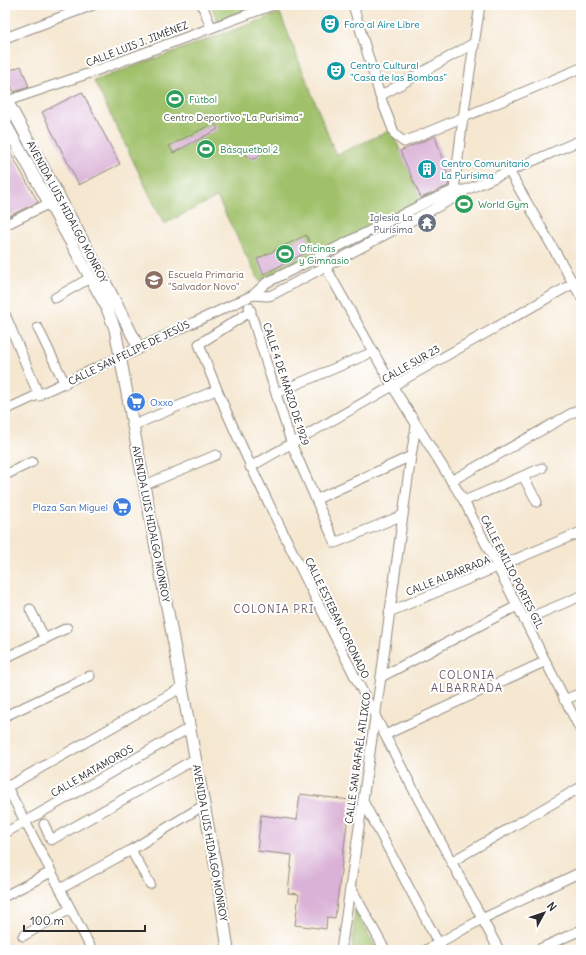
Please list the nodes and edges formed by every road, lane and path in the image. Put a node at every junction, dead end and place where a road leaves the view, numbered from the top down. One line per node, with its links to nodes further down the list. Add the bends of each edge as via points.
1 (93, 5): 7 (street)
2 (202, 5): 6 (street)
3 (273, 5): 6 (street, CALLE LUIS J. JIMÉNEZ)
4 (353, 5): 10 (street)
5 (480, 5): 8 (street)
6 (211, 27): 11 (street, CALLE LUIS J. JIMÉNEZ, via 87,74)
7 (5, 38)
8 (474, 43): 10 (street); 12 (street)
9 (581, 68): 12 (street)
10 (380, 96): 12 (street, via 395,135 404,142)
11 (6, 99): 29 (street, AVENIDA LUIS HIDALGO MONROY)
12 (463, 118): 16 (street)
13 (5, 123): 17 (street, AVENIDA LUIS HIDALGO MONROY)
14 (581, 140): 15 (street)
15 (509, 171): 16 (street); 22 (street)
16 (455, 193): 19 (street, CALLE SAN FELIPE DE JESÚS, via 426,202); 20 (street, CALLE SAN FELIPE DE JESÚS)
17 (50, 203): 18 (street); 21 (street, AVENIDA LUIS HIDALGO MONROY)
18 (5, 224)
19 (320, 257): 20 (street, CALLE EMILIO PORTES GIL); 23 (street, CALLE SAN FELIPE DE JESÚS, via 266,283)
20 (326, 267): 23 (street, CALLE SAN FELIPE DE JESÚS, via 272,295); 30 (street, CALLE EMILIO PORTES GIL)
21 (90, 278): 25 (street); 31 (street, AVENIDA LUIS HIDALGO MONROY, via 111,318)
22 (577, 281): 24 (street); 33 (street, CALLE SUR 23)
23 (249, 296): 26 (street, CALLE 4 DE MARZO DE 1929); 29 (street, CALLE SAN FELIPE DE JESÚS)
24 (581, 297)
25 (55, 298)
26 (251, 311): 34 (street, CALLE ESTEBAN CORONADO, via 199,344); 35 (street, CALLE 4 DE MARZO DE 1929)
27 (5, 314): 36 (street)
28 (38, 328): 32 (street)
29 (139, 348): 31 (street, CALLE SAN FELIPE DE JESÚS)
30 (373, 352): 33 (street, CALLE EMILIO PORTES GIL); 35 (street)
31 (120, 357): 32 (street, CALLE SAN FELIPE DE JESÚS); 39 (street, AVENIDA LUIS HIDALGO MONROY)
32 (65, 384): 36 (street, CALLE SAN FELIPE DE JESÚS)
33 (393, 387): 40 (street, CALLE EMILIO PORTES GIL); 41 (street, CALLE SUR 23)
34 (216, 390): 39 (street); 45 (street, CALLE ESTEBAN CORONADO)
35 (276, 393): 41 (street, CALLE 4 DE MARZO DE 1929)
36 (39, 396): 38 (street, CALLE SAN FELIPE DE JESÚS)
37 (581, 408): 49 (street)
38 (5, 410)
39 (132, 426): 50 (street, AVENIDA LUIS HIDALGO MONROY)
40 (416, 426): 43 (street, CALLE SAN RAFAÉL ATLIXCO); 49 (street, CALLE EMILIO PORTES GIL)
41 (292, 445): 45 (street, CALLE SUR 23); 51 (street, CALLE 4 DE MARZO DE 1929)
42 (216, 455): 50 (street)
43 (410, 456): 51 (street); 54 (street, CALLE SAN RAFAÉL ATLIXCO)
44 (32, 462): 47 (street)
45 (250, 467): 72 (street, CALLE ESTEBAN CORONADO)
46 (542, 468): 48 (street)
47 (5, 475)
48 (523, 476): 52 (street); 53 (street)
49 (452, 481): 52 (street, CALLE EMILIO PORTES GIL)
50 (145, 485): 68 (street, AVENIDA LUIS HIDALGO MONROY)
51 (317, 499): 54 (street, CALLE 4 DE MARZO DE 1929, via 335,542)
52 (464, 502): 56 (street, CALLE EMILIO PORTES GIL)
53 (536, 502)
54 (403, 515): 60 (street, CALLE SAN RAFAÉL ATLIXCO)
55 (581, 532): 56 (street, CALLE ALBARRADA)
56 (499, 568): 58 (street, CALLE EMILIO PORTES GIL); 60 (street, CALLE ALBARRADA)
57 (581, 596): 61 (street)
58 (517, 606): 61 (street, CALLE EMILIO PORTES GIL); 67 (street)
59 (30, 609): 63 (street)
60 (389, 612): 67 (street, CALLE SAN RAFAÉL ATLIXCO)
61 (524, 620): 65 (street, CALLE EMILIO PORTES GIL)
62 (67, 628): 63 (street)
63 (45, 639): 64 (street)
64 (5, 658)
65 (544, 662): 70 (street, CALLE EMILIO PORTES GIL); 75 (street)
66 (90, 676): 71 (street)
67 (381, 677): 72 (street, CALLE SAN RAFAÉL ATLIXCO)
68 (181, 688): 73 (street, AVENIDA LUIS HIDALGO MONROY); 77 (street)
69 (581, 693): 70 (street)
70 (564, 700): 74 (street, CALLE EMILIO PORTES GIL)
71 (5, 716)
72 (374, 718): 75 (street, CALLE ESTEBAN CORONADO); 79 (street, CALLE SAN RAFAÉL ATLIXCO)
73 (189, 728): 76 (street, AVENIDA LUIS HIDALGO MONROY); 81 (street, CALLE MATAMOROS)
74 (581, 731)
75 (385, 735): 85 (street, CALLE ESTEBAN CORONADO)
76 (195, 759): 80 (street, AVENIDA LUIS HIDALGO MONROY); 82 (street, via 51,840)
77 (6, 785): 81 (street)
78 (581, 787): 85 (street)
79 (363, 801): 89 (street, CALLE SAN RAFAÉL ATLIXCO); 96 (street)
80 (204, 805): 84 (street); 98 (street, AVENIDA LUIS HIDALGO MONROY)
81 (25, 822): 83 (street, CALLE MATAMOROS); 86 (street)
82 (44, 824)
83 (5, 833)
84 (131, 850): 88 (street); 90 (street)
85 (451, 862): 93 (street, CALLE ESTEBAN CORONADO)
86 (51, 872): 90 (street); 91 (street)
87 (581, 872): 93 (street)
88 (150, 884)
89 (351, 888): 99 (street, CALLE SAN RAFAÉL ATLIXCO); 100 (street)
90 (60, 889): 92 (street)
91 (5, 896)
92 (70, 909): 95 (street); 97 (street)
93 (482, 919): 96 (street); 102 (street, CALLE ESTEBAN CORONADO)
94 (581, 930): 103 (street)
95 (23, 936)
96 (441, 947): 101 (street)
97 (92, 950)
98 (228, 950)
99 (341, 950)
100 (385, 950)
101 (426, 950)
102 (499, 950)
103 (537, 950)

